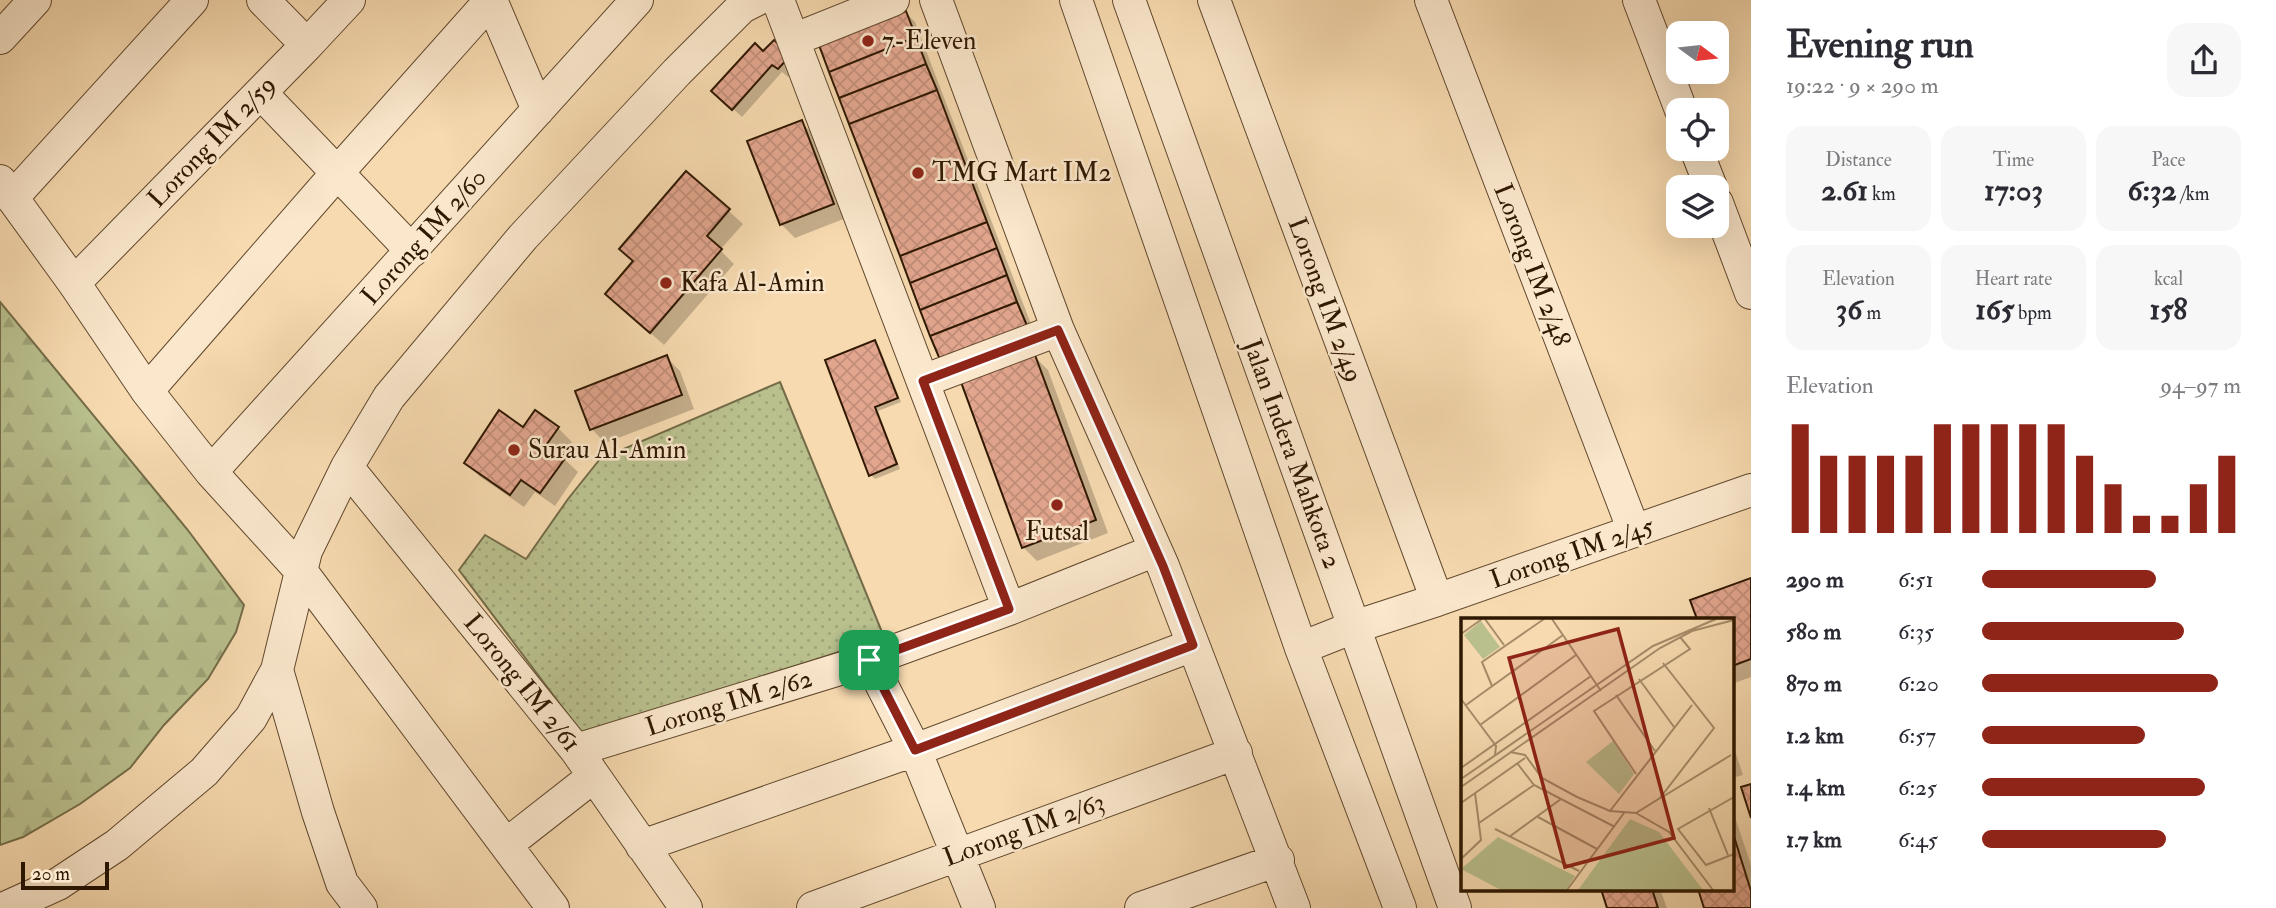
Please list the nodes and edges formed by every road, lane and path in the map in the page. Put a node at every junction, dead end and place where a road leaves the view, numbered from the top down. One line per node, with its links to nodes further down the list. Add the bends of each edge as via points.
1 (34, 0): 16 (street)
2 (192, 0): 23 (street)
3 (262, 0): 18 (street)
4 (349, 0): 18 (street, Lorong IM 2/59)
5 (491, 0): 21 (street); 22 (street)
6 (756, 0): 31 (street, via 742,7 677,72 523,237 389,397)
7 (778, 0): 17 (street)
8 (893, 0): 17 (street)
9 (936, 0): 28 (street)
10 (1076, 0): 41 (street, Jalan Indera Mahkota 2)
11 (1129, 0): 39 (street, Jalan Indera Mahkota 2)
12 (1214, 0): 37 (street, Lorong IM 2/49)
13 (1431, 0): 34 (street, Lorong IM 2/48)
14 (1639, 0): 20 (street)
15 (627, 4): 21 (street, Lorong IM 2/60)
16 (0, 38)
17 (793, 40): 29 (street)
18 (307, 45): 19 (street, Lorong IM 2/59)
19 (261, 93): 22 (street); 26 (street, Lorong IM 2/59)
20 (1676, 98)
21 (538, 110): 25 (street, Lorong IM 2/60)
22 (338, 172): 25 (street); 30 (street)
23 (6, 190): 26 (street)
24 (1729, 235): 27 (street)
25 (412, 251): 32 (street, Lorong IM 2/60)
26 (74, 284): 30 (street)
27 (1751, 293)
28 (1058, 330): 29 (street); 35 (street)
29 (923, 381): 38 (street)
30 (148, 391): 32 (street)
31 (347, 467): 36 (street, via 306,551); 44 (street, Lorong IM 2/61)
32 (211, 472): 36 (street)
33 (1751, 490): 34 (street, Lorong IM 2/45)
34 (1634, 531): 37 (street, Lorong IM 2/45)
35 (1156, 550): 38 (street, Lorong IM 2/62); 40 (street)
36 (301, 571): 43 (street); 48 (street)
37 (1437, 600): 39 (street, Lorong IM 2/45)
38 (1009, 609): 42 (street, Lorong IM 2/62)
39 (1354, 627): 41 (street, Lorong IM 2/45); 62 (street, Jalan Indera Mahkota 2)
40 (1193, 645): 45 (street); 46 (street)
41 (1301, 648): 61 (street, Jalan Indera Mahkota 2)
42 (869, 660): 44 (street, Lorong IM 2/62); 45 (street)
43 (278, 670): 52 (street); 53 (street, via 251,718 204,772 117,845 58,884)
44 (576, 750): 47 (street, Lorong IM 2/61)
45 (915, 750): 49 (street); 50 (street)
46 (1236, 753): 50 (street, Lorong IM 2/63); 51 (street)
47 (594, 776): 48 (street); 49 (street, Lorong IM 2/61)
48 (507, 844): 55 (street)
49 (642, 846): 56 (street, Lorong IM 2/61)
50 (958, 853): 57 (street, Lorong IM 2/63); 58 (street)
51 (1278, 860): 59 (street); 60 (street)
52 (346, 895): 54 (street)
53 (5, 908)
54 (361, 908)
55 (553, 908)
56 (686, 908)
57 (813, 908)
58 (979, 908)
59 (1141, 908)
60 (1294, 908)
61 (1400, 908)
62 (1455, 908)

